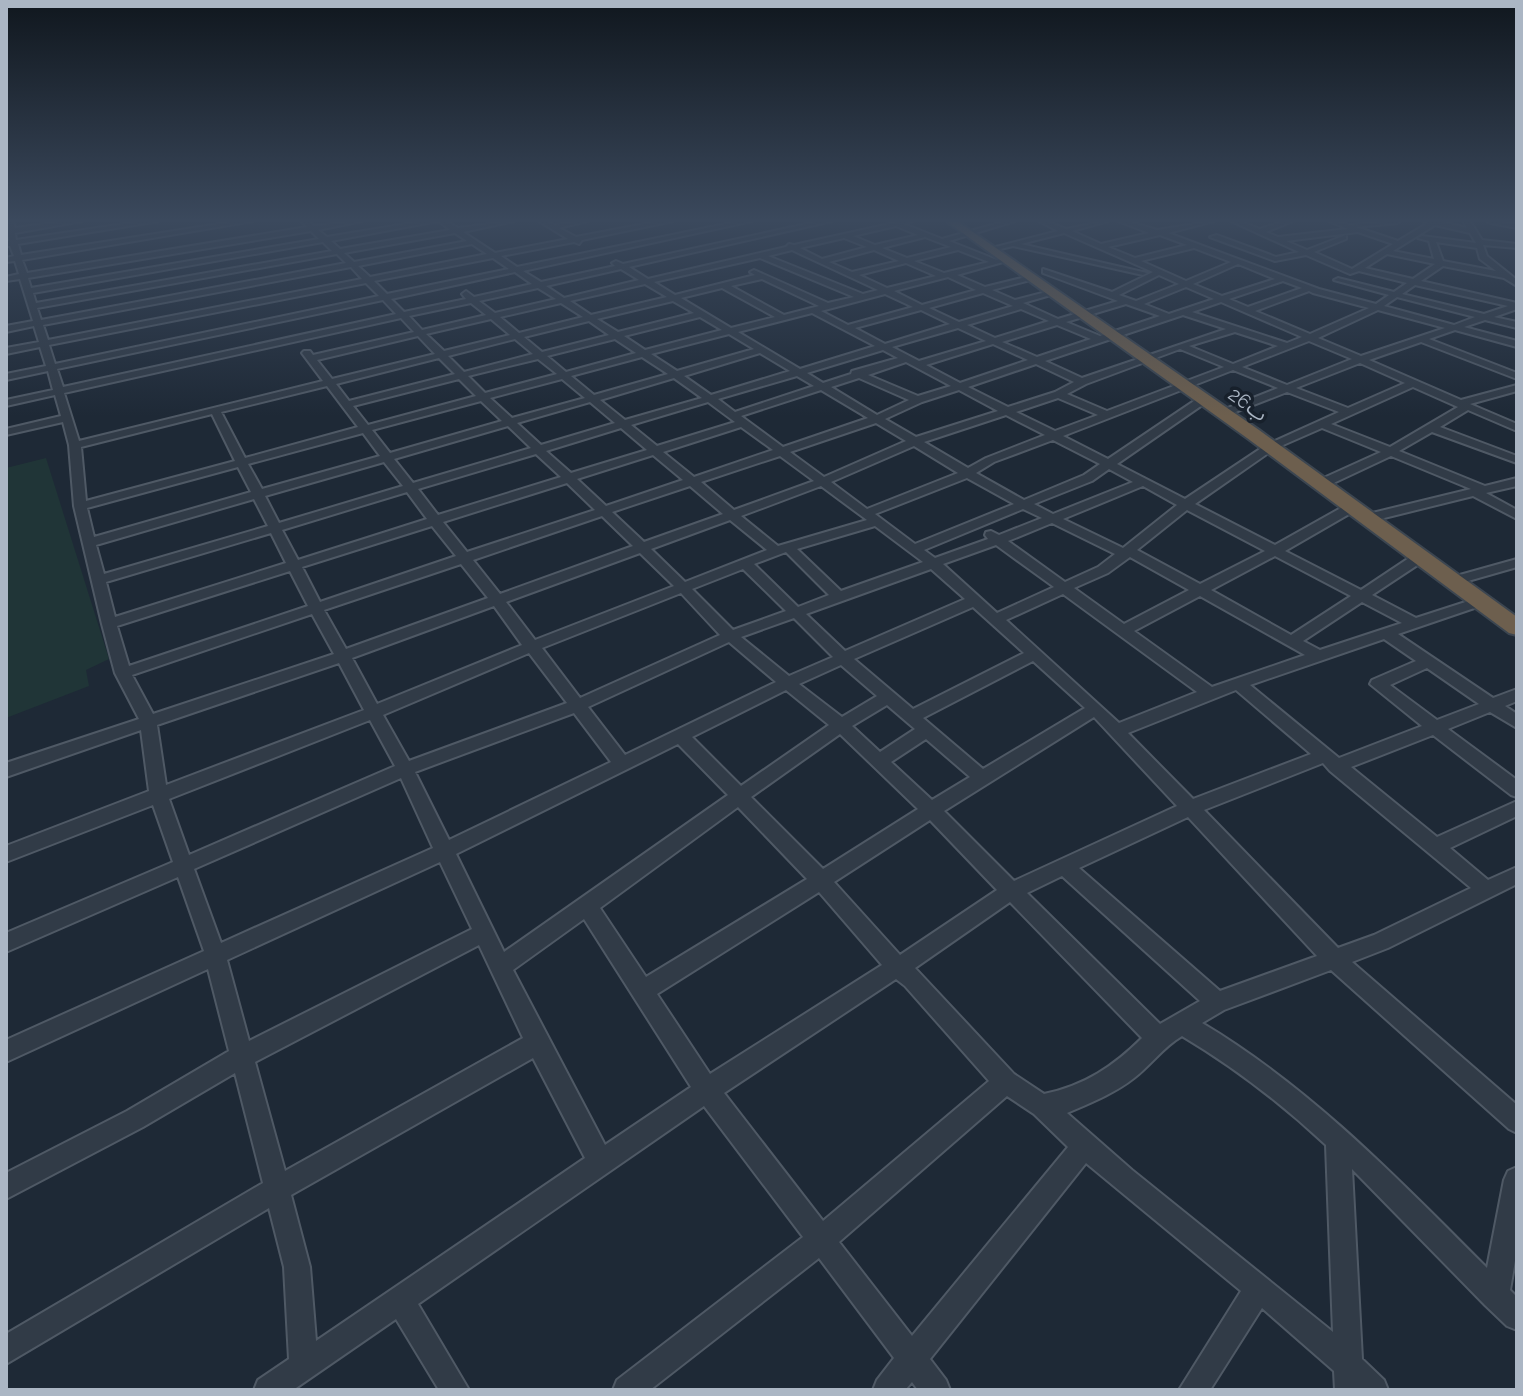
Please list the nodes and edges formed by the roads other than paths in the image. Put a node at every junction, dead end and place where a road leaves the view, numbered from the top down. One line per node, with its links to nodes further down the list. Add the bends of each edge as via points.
1 (15, 286): 47 (street)
2 (27, 286): 47 (street)
3 (59, 286): 47 (street)
4 (79, 286): 47 (street)
5 (146, 286): 36 (street)
6 (235, 286): 38 (street)
7 (339, 286): 58 (street)
8 (371, 286): 45 (street)
9 (438, 286): 45 (street)
10 (457, 286): 48 (street)
11 (528, 286): 48 (street)
12 (546, 286): 50 (street)
13 (628, 286): 50 (street)
14 (653, 286): 46 (street)
15 (724, 286): 46 (street); 70 (street)
16 (785, 286): 34 (street)
17 (808, 286): 34 (street)
18 (835, 286): 44 (street)
19 (875, 286): 39 (street)
20 (902, 286): 39 (street)
21 (976, 286): 35 (street)
22 (994, 286): 35 (street)
23 (1047, 286): 40 (highway, 26ب)
24 (1085, 286): 40 (street); 42 (street)
25 (1131, 286): 42 (street)
26 (1176, 286): 51 (street)
27 (1191, 286): 49 (street)
28 (1261, 286): 49 (street)
29 (1301, 286): 37 (street)
30 (1322, 286): 37 (street)
31 (1364, 286): 41 (street)
32 (1406, 286): 41 (street)
33 (1432, 286): 55 (street)
34 (791, 289): 54 (street)
35 (984, 289): 52 (street); 56 (street)
36 (124, 290): 43 (street); 53 (street)
37 (1312, 290): 57 (street); 60 (street)
38 (209, 291): 53 (street); 58 (street)
39 (885, 291): 44 (street); 56 (street)
40 (1054, 293): 52 (street); 63 (highway, 26ب)
41 (1393, 293): 57 (street); 66 (street)
42 (1111, 296): 51 (street)
43 (84, 297): 47 (street); 62 (street)
44 (862, 297): 54 (street)
45 (383, 298): 65 (street); 74 (street)
46 (674, 298): 64 (street); 69 (street)
47 (32, 299): 62 (street); 77 (street); 88 (street)
48 (473, 299): 65 (street); 67 (street)
49 (1221, 300): 60 (street); 61 (street)
50 (566, 301): 67 (street); 69 (street)
51 (1130, 303): 63 (street); 68 (street)
52 (1018, 304): 71 (street); 72 (street)
53 (132, 306): 62 (street)
54 (827, 306): 59 (street)
55 (1517, 306): 66 (street)
56 (921, 307): 72 (street); 75 (street)
57 (1377, 307): 76 (street); 84 (street)
58 (220, 309): 74 (street); 88 (street)
59 (813, 310): 70 (street); 75 (street)
60 (1246, 311): 84 (street)
61 (1184, 312): 68 (street); 78 (street)
62 (91, 313)
63 (1085, 313): 71 (street); 83 (highway, 26ب)
64 (701, 314): 79 (street); 82 (street)
65 (402, 315): 80 (street); 86 (street)
66 (1486, 315): 73 (street); 76 (street)
67 (495, 317): 80 (street); 81 (street)
68 (1170, 317): 83 (street)
69 (590, 318): 81 (street); 82 (street)
70 (783, 318): 79 (street)
71 (1058, 320): 83 (street); 87 (street)
72 (957, 324): 87 (street); 90 (street)
73 (1517, 325)
74 (235, 328): 93 (street); 106 (street)
75 (847, 328): 90 (street)
76 (1453, 328): 85 (street); 89 (street)
77 (6, 329)
78 (1235, 329): 91 (street); 92 (street)
79 (730, 331): 94 (street); 97 (street)
80 (423, 334): 96 (street); 99 (street)
81 (517, 335): 96 (street); 98 (street)
82 (615, 335): 97 (street); 98 (street)
83 (1105, 336): 100 (highway, 26ب); 101 (street)
84 (1311, 339): 92 (street); 102 (street)
85 (1421, 339): 102 (street); 112 (street)
86 (296, 340): 93 (street); 99 (street)
87 (993, 340): 101 (street); 104 (street)
88 (44, 344): 95 (street); 106 (street)
89 (1517, 344)
90 (882, 346): 103 (street); 104 (street)
91 (1180, 346): 100 (street); 105 (street)
92 (1289, 347): 105 (street)
93 (251, 350): 122 (street)
94 (762, 350): 107 (street); 111 (street)
95 (6, 351)
96 (441, 354): 109 (street); 114 (street)
97 (642, 354): 110 (street); 111 (street)
98 (539, 355): 109 (street); 110 (street)
99 (311, 358): 114 (street)
100 (1147, 358): 115 (street); 117 (highway, 26ب)
101 (1036, 360): 115 (street); 118 (street)
102 (1359, 360): 116 (street); 120 (street)
103 (828, 362): 107 (street); 108 (street)
104 (911, 362): 108 (street); 118 (street)
105 (1232, 366): 117 (street); 120 (street)
106 (51, 368): 113 (street); 122 (street)
107 (797, 372): 119 (street); 126 (street)
108 (858, 373): 119 (street); 128 (street)
109 (461, 375): 124 (street); 130 (street)
110 (565, 376): 124 (street); 125 (street)
111 (675, 376): 125 (street); 126 (street)
112 (1517, 376)
113 (6, 377)
114 (330, 381): 130 (street); 132 (street)
115 (1082, 382): 123 (street)
116 (1413, 383): 131 (street); 135 (street)
117 (1183, 385): 127 (highway, 26ب); 136 (street)
118 (959, 387): 128 (street); 133 (street)
119 (822, 388): 138 (street); 139 (street)
120 (1286, 388): 134 (street); 135 (street)
121 (1517, 388): 131 (street)
122 (60, 391): 129 (street); 137 (street)
123 (1059, 394): 133 (street); 136 (street)
124 (484, 398): 140 (street); 145 (street)
125 (592, 399): 140 (street); 141 (street)
126 (707, 399): 139 (street); 141 (street)
127 (1204, 399): 134 (highway, 26ب); 158 (street)
128 (918, 400): 138 (street)
129 (6, 403)
130 (345, 405): 145 (street)
131 (1462, 406): 143 (street); 144 (street)
132 (215, 410): 149 (street); 157 (street)
133 (1004, 410): 147 (street); 148 (street)
134 (1224, 413): 150 (highway, 26ب)
135 (1350, 413): 142 (street)
136 (1109, 416): 147 (street)
137 (66, 418): 146 (street); 149 (street)
138 (877, 419): 148 (street); 152 (street)
139 (737, 420): 152 (street); 153 (street)
140 (510, 423): 151 (street); 155 (street)
141 (622, 424): 151 (street); 153 (street)
142 (1325, 425): 150 (street); 154 (street)
143 (1516, 426)
144 (1432, 428): 154 (street); 156 (street)
145 (366, 429): 155 (street); 157 (street)
146 (6, 432)
147 (1055, 436): 158 (street); 159 (street)
148 (913, 442): 159 (street); 162 (street)
149 (75, 445): 171 (street)
150 (1270, 447): 165 (highway, 26ب); 169 (street)
151 (540, 450): 160 (street); 166 (street)
152 (781, 450): 161 (street); 162 (street)
153 (656, 451): 160 (street); 161 (street)
154 (1390, 452): 165 (street); 167 (street)
155 (388, 458): 166 (street); 168 (street)
156 (1517, 460)
157 (241, 463): 168 (street); 171 (street)
158 (1106, 463): 163 (street); 170 (street, via 1088,478)
159 (968, 473): 170 (street); 176 (street)
160 (570, 478): 173 (street); 179 (street)
161 (693, 482): 173 (street); 174 (street)
162 (822, 482): 174 (street); 176 (street)
163 (1143, 482): 169 (street); 178 (street)
164 (1517, 482): 167 (street)
165 (1321, 484): 172 (highway, 26ب)
166 (412, 489): 179 (street); 181 (street)
167 (1479, 491): 175 (street); 177 (street)
168 (258, 496): 181 (street); 183 (street)
169 (1186, 504): 187 (street); 188 (street)
170 (1024, 505): 178 (street); 180 (street)
171 (80, 506): 183 (street)
172 (1352, 507): 177 (highway, 26ب); 187 (street)
173 (603, 512): 184 (street); 190 (street)
174 (733, 513): 184 (street); 185 (street)
175 (1517, 515)
176 (873, 517): 185 (street); 186 (street)
177 (1368, 518): 189 (highway, 26ب)
178 (1055, 519): 182 (street); 188 (street)
179 (437, 522): 190 (street); 194 (street)
180 (977, 524): 182 (street); 186 (street)
181 (275, 529): 194 (street); 195 (street)
182 (998, 540): 192 (street); 198 (street)
183 (88, 543): 195 (street)
184 (640, 546): 197 (street); 202 (street)
185 (782, 549): 191 (street); 201 (street)
186 (914, 549): 192 (street)
187 (1277, 550): 199 (street); 200 (street)
188 (1127, 552): 198 (street); 199 (street)
189 (1420, 557): 196 (highway, 26ب); 200 (street)
190 (463, 558): 202 (street); 205 (street)
191 (745, 563): 197 (street); 206 (street)
192 (933, 563): 201 (street); 203 (street)
193 (1517, 563): 196 (street)
194 (295, 567): 205 (street); 208 (street)
195 (99, 580): 208 (street)
196 (1454, 581): 204 (highway, 26ب)
197 (683, 587): 213 (street); 215 (street)
198 (1063, 590): 207 (street); 211 (street)
199 (1201, 590): 211 (street); 214 (street)
200 (1361, 595): 209 (street); 214 (street)
201 (838, 596): 206 (street)
202 (494, 599): 215 (street); 217 (street)
203 (976, 600): 207 (street); 219 (street)
204 (1481, 601): 209 (street); 210 (highway, 26ب)
205 (316, 608): 217 (street); 221 (street)
206 (795, 612): 213 (street); 219 (street)
207 (996, 619): 216 (street)
208 (109, 624): 221 (street)
209 (1416, 624): 212 (street)
210 (1517, 628)
211 (1122, 631): 224 (street)
212 (1387, 634): 218 (street); 220 (street)
213 (730, 636): 222 (street); 228 (street)
214 (1292, 641): 218 (street)
215 (530, 647): 228 (street); 230 (street)
216 (1035, 654): 229 (street); 231 (street)
217 (343, 656): 230 (street); 232 (street)
218 (1320, 657): 223 (street)
219 (844, 659): 222 (street); 226 (street)
220 (1427, 662): 227 (street); 236 (street, via 1377,682)
221 (123, 673): 232 (street)
222 (787, 683): 234 (street); 238 (street)
223 (1239, 684): 224 (street); 239 (street)
224 (1210, 693): 237 (street)
225 (1517, 695): 227 (street)
226 (886, 698): 231 (street); 234 (street)
227 (1492, 704): 233 (street); 236 (street)
228 (576, 706): 241 (street); 242 (street)
229 (1096, 709): 237 (street); 244 (street)
230 (373, 712): 242 (street); 247 (street)
231 (911, 717): 235 (street)
232 (148, 721): 243 (street); 247 (street)
233 (1517, 722)
234 (840, 725): 240 (street); 246 (street)
235 (926, 730): 240 (street); 244 (street)
236 (1434, 730): 239 (street); 245 (street)
237 (1116, 731): 250 (street)
238 (682, 737): 241 (street); 246 (street)
239 (1330, 761): 250 (street); 251 (street)
240 (879, 762): 249 (street)
241 (623, 765): 252 (street)
242 (405, 769): 252 (street); 254 (street)
243 (6, 770)
244 (981, 777): 249 (street)
245 (1517, 790)
246 (738, 795): 257 (street); 260 (street)
247 (159, 797): 253 (street); 254 (street)
248 (1517, 808): 251 (street)
249 (930, 809): 257 (street); 258 (street)
250 (1188, 809): 255 (street); 264 (street)
251 (1434, 847): 259 (street)
252 (445, 851): 261 (street); 263 (street)
253 (6, 854)
254 (184, 865): 262 (street); 263 (street)
255 (1064, 866): 258 (street); 268 (street)
256 (1515, 878): 259 (street)
257 (820, 879): 266 (street); 267 (street)
258 (1011, 891): 266 (street); 270 (street)
259 (1488, 891): 264 (street)
260 (586, 904): 265 (street); 267 (street)
261 (484, 933): 265 (street); 273 (street)
262 (6, 943)
263 (215, 954): 272 (street); 273 (street)
264 (1334, 959): 268 (street); 277 (street)
265 (500, 967): 271 (street)
266 (898, 968): 274 (street); 275 (street)
267 (642, 991): 275 (street)
268 (1217, 1002): 269 (street)
269 (1181, 1023): 270 (street); 278 (street, via 1248,1064)
270 (1158, 1038): 276 (street, via 1127,1069 1099,1086)
271 (537, 1043): 280 (street); 283 (street)
272 (6, 1051)
273 (241, 1057): 282 (street); 283 (street)
274 (1006, 1082): 276 (street); 284 (street)
275 (707, 1090): 280 (street); 284 (street)
276 (1042, 1106): 279 (street)
277 (1517, 1121)
278 (1338, 1139): 286 (street); 292 (street)
279 (1083, 1147): 285 (street); 290 (street)
280 (601, 1163): 287 (street)
281 (1517, 1180): 286 (street)
282 (6, 1186)
283 (277, 1189): 289 (street); 291 (street, via 297,1267)
284 (820, 1241): 290 (street); 295 (street)
285 (1258, 1290): 292 (street); 298 (street)
286 (1495, 1295): 288 (street)
287 (400, 1301): 291 (street); 294 (street)
288 (1517, 1316)
289 (6, 1350)
290 (912, 1358): 296 (street); 297 (street)
291 (303, 1363): 293 (street)
292 (1349, 1377): 299 (street)
293 (268, 1390)
294 (455, 1390)
295 (627, 1390)
296 (887, 1390)
297 (936, 1390)
298 (1193, 1390)
299 (1374, 1390)

